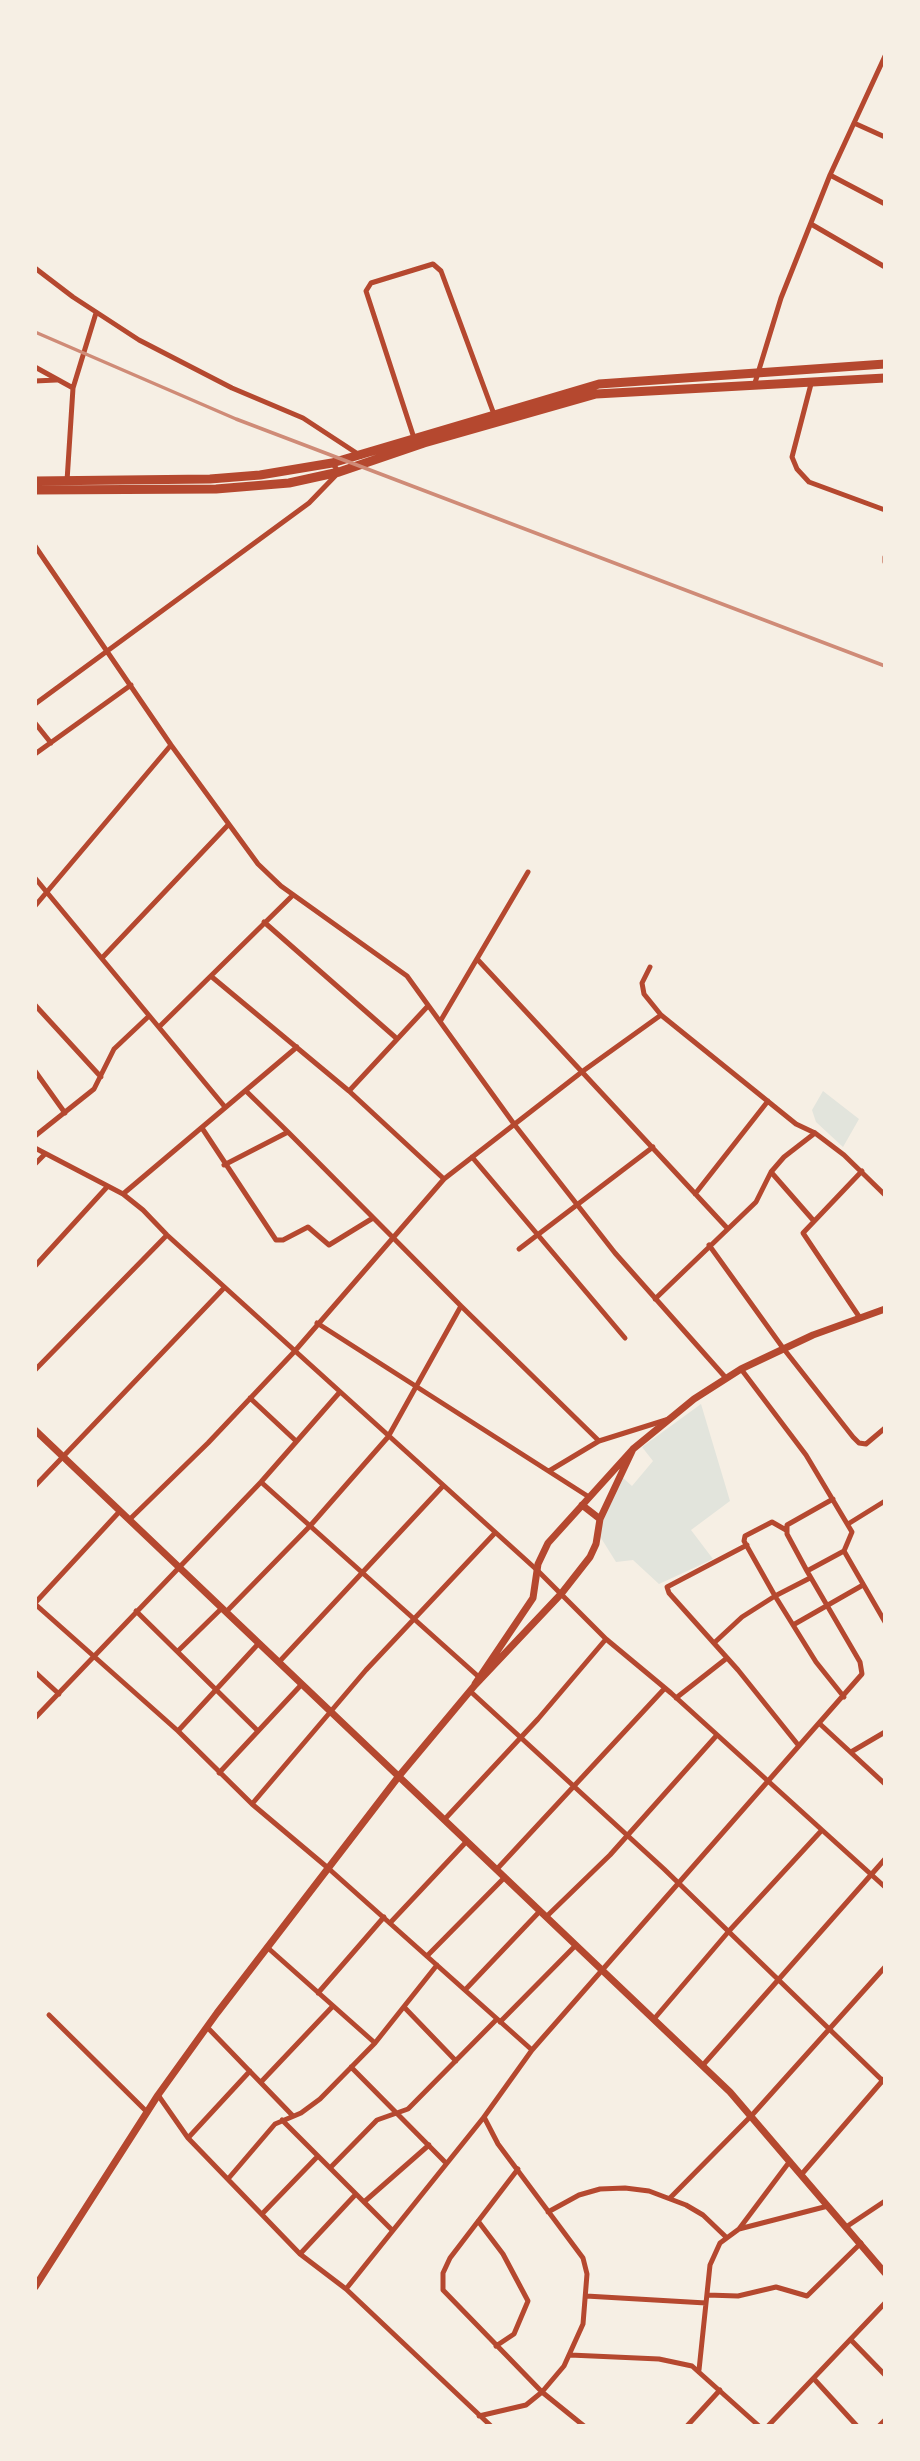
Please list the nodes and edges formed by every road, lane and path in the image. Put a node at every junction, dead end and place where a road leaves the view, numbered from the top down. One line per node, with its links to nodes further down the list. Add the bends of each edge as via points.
1 (885, 56): 2 (street)
2 (854, 123): 3 (street); 4 (street)
3 (885, 137)
4 (830, 175): 5 (street); 6 (street)
5 (885, 204)
6 (811, 224): 7 (street); 13 (street)
7 (885, 267)
8 (35, 268): 9 (street)
9 (96, 313): 20 (street); 23 (street, via 179,362 303,418)
10 (885, 364): 12 (main road)
11 (35, 367): 15 (street)
12 (834, 368): 13 (main road); 17 (main road)
13 (756, 373): 19 (street); 21 (main road, via 599,384)
14 (885, 378): 17 (main road)
15 (59, 380): 16 (street); 20 (street)
16 (35, 381)
17 (832, 382): 18 (main road)
18 (811, 384): 19 (main road); 30 (street, via 793,450 797,469 809,481)
19 (754, 386): 21 (main road, via 596,394)
20 (73, 388): 28 (street)
21 (496, 418): 22 (main road); 22 (street, via 441,271 433,264 371,283 366,291); 25 (main road)
22 (414, 438): 23 (main road)
23 (360, 454): 24 (main road); 25 (street)
24 (332, 463): 26 (street); 28 (main road, via 260,475)
25 (367, 463): 26 (main road)
26 (339, 472): 28 (main road, via 289,483 227,488); 34 (street, via 309,503)
27 (35, 481): 28 (main road)
28 (66, 485): 29 (main road)
29 (35, 491)
30 (885, 510)
31 (35, 546): 32 (street)
32 (43, 558): 33 (street); 34 (street)
33 (35, 564)
34 (108, 652): 35 (street); 36 (street)
35 (131, 685): 38 (street); 39 (street)
36 (35, 704)
37 (35, 723): 38 (street)
38 (51, 743): 40 (street)
39 (171, 745): 41 (street); 44 (street)
40 (35, 754)
41 (228, 825): 45 (street, via 268,876); 48 (street)
42 (528, 873): 49 (street)
43 (35, 878): 44 (street)
44 (47, 892): 46 (street); 48 (street)
45 (293, 895): 47 (street); 52 (street, via 392,963 418,990)
46 (35, 905)
47 (264, 922): 51 (street); 58 (street)
48 (102, 958): 55 (street)
49 (478, 960): 56 (street); 60 (street)
50 (650, 967): 54 (street, via 642,983 644,994)
51 (212, 977): 57 (street); 59 (street)
52 (427, 1007): 56 (street); 58 (street)
53 (36, 1008): 62 (street)
54 (661, 1015): 60 (street); 65 (street)
55 (149, 1016): 57 (street); 62 (street, via 114,1049)
56 (442, 1020): 68 (street)
57 (159, 1027): 66 (street)
58 (395, 1037): 64 (street)
59 (298, 1047): 63 (street); 64 (street)
60 (583, 1070): 68 (street); 73 (street)
61 (35, 1071): 67 (street)
62 (101, 1077): 67 (street, via 94,1089)
63 (246, 1091): 66 (street); 70 (street)
64 (349, 1091): 81 (street)
65 (768, 1101): 71 (street); 84 (street)
66 (225, 1107): 69 (street)
67 (65, 1113): 72 (street)
68 (514, 1124): 76 (street); 86 (street)
69 (202, 1128): 78 (street); 83 (street)
70 (288, 1132): 78 (street); 87 (street)
71 (815, 1133): 79 (street); 80 (street)
72 (35, 1136)
73 (653, 1147): 84 (street); 86 (street)
74 (35, 1148): 75 (street)
75 (45, 1154): 77 (street); 82 (street)
76 (472, 1157): 81 (street); 90 (street)
77 (35, 1164)
78 (224, 1165): 87 (street, via 275,1240 308,1227 329,1245)
79 (862, 1171): 85 (street); 88 (street)
80 (771, 1172): 88 (street); 89 (street, via 762,1194)
81 (444, 1180): 92 (street)
82 (107, 1187): 83 (street); 95 (street)
83 (123, 1194): 91 (street)
84 (695, 1194): 89 (street)
85 (885, 1195)
86 (578, 1205): 90 (street); 97 (street)
87 (373, 1218): 92 (street)
88 (813, 1220): 100 (street, via 805,1236)
89 (728, 1229): 93 (street)
90 (538, 1235): 94 (street); 102 (street)
91 (167, 1236): 96 (street); 106 (street)
92 (394, 1239): 98 (street); 101 (street)
93 (709, 1245): 97 (street); 103 (street)
94 (519, 1249)
95 (35, 1266)
96 (224, 1288): 104 (street); 118 (street)
97 (655, 1298): 107 (street)
98 (461, 1306): 108 (street); 116 (street)
99 (885, 1309): 100 (street)
100 (860, 1318): 103 (street)
101 (317, 1323): 104 (street); 108 (street)
102 (625, 1338)
103 (783, 1348): 105 (street); 112 (street, via 859,1443 866,1444)
104 (294, 1352): 109 (street); 110 (street)
105 (741, 1369): 107 (street); 124 (street)
106 (35, 1370)
107 (726, 1378): 111 (street)
108 (416, 1386): 114 (street); 119 (street)
109 (339, 1393): 114 (street); 115 (street)
110 (250, 1398): 115 (street); 129 (street)
111 (669, 1419): 116 (street); 117 (street)
112 (885, 1428)
113 (35, 1430): 118 (street)
114 (388, 1437): 122 (street); 131 (street)
115 (296, 1441): 120 (street)
116 (599, 1441): 119 (street)
117 (634, 1449): 123 (street); 128 (street)
118 (62, 1456): 121 (street); 127 (street)
119 (549, 1471): 123 (street)
120 (261, 1482): 131 (street); 136 (street)
121 (35, 1486)
122 (442, 1487): 133 (street); 139 (street)
123 (589, 1497): 126 (street)
124 (833, 1499): 130 (street); 132 (street, via 789,1521)
125 (885, 1501): 130 (street)
126 (582, 1505): 128 (street); 137 (street, via 548,1543)
127 (120, 1511): 129 (street); 144 (street)
128 (600, 1519): 142 (street, via 594,1551)
129 (129, 1520): 136 (street)
130 (848, 1524): 135 (street, via 850,1541)
131 (310, 1526): 139 (street); 146 (street)
132 (786, 1530): 134 (street, via 772,1522 745,1536); 138 (street)
133 (494, 1534): 137 (street); 148 (street)
134 (747, 1545): 143 (street); 153 (street, via 667,1587)
135 (844, 1551): 138 (street); 141 (street)
136 (178, 1567): 146 (street); 147 (street)
137 (537, 1570): 142 (street); 159 (street, via 528,1606)
138 (807, 1571): 140 (street)
139 (361, 1572): 148 (street); 157 (street)
140 (810, 1578): 143 (street); 145 (street)
141 (863, 1585): 145 (street); 149 (street)
142 (561, 1594): 151 (street); 159 (street)
143 (775, 1596): 150 (street); 153 (street, via 742,1617)
144 (35, 1604): 156 (street)
145 (826, 1607): 150 (street); 164 (street, via 862,1667 860,1679)
146 (224, 1610): 152 (street); 154 (street)
147 (136, 1611): 154 (street); 156 (street)
148 (413, 1619): 159 (street); 166 (street)
149 (885, 1622)
150 (793, 1625): 164 (street)
151 (606, 1639): 162 (street); 173 (street)
152 (259, 1643): 157 (street); 161 (street)
153 (714, 1643): 155 (street)
154 (178, 1650): 161 (street)
155 (727, 1658): 165 (street); 174 (street)
156 (93, 1659): 163 (street); 169 (street)
157 (279, 1662): 160 (street)
158 (35, 1672): 163 (street)
159 (476, 1683): 173 (street); 177 (street)
160 (302, 1684): 166 (street); 170 (street)
161 (217, 1688): 169 (street); 170 (street)
162 (665, 1688): 165 (street); 180 (street)
163 (59, 1695): 167 (street)
164 (844, 1697): 168 (street)
165 (676, 1698): 172 (street)
166 (331, 1712): 177 (street); 181 (street)
167 (35, 1718)
168 (820, 1724): 174 (street); 175 (street)
169 (177, 1731): 176 (street)
170 (258, 1731): 176 (street)
171 (885, 1732): 175 (street)
172 (716, 1735): 178 (street); 184 (street)
173 (521, 1737): 180 (street); 182 (street)
174 (799, 1746): 178 (street)
175 (851, 1752): 179 (street)
176 (219, 1773): 181 (street)
177 (399, 1776): 182 (street); 187 (street)
178 (767, 1781): 183 (street); 191 (street)
179 (884, 1781)
180 (573, 1785): 184 (street); 188 (street)
181 (252, 1804): 187 (street)
182 (444, 1820): 185 (street)
183 (822, 1830): 189 (street); 196 (street)
184 (628, 1835): 191 (street); 193 (street)
185 (467, 1841): 188 (street); 195 (street)
186 (885, 1859): 189 (street)
187 (328, 1868): 194 (street); 198 (street)
188 (497, 1869): 190 (street)
189 (872, 1876): 192 (street); 203 (street)
190 (505, 1877): 193 (street); 199 (street)
191 (679, 1884): 196 (street); 202 (street)
192 (885, 1887)
193 (543, 1914): 197 (street); 204 (street)
194 (384, 1917): 195 (street); 205 (street)
195 (390, 1923): 199 (street)
196 (729, 1931): 203 (street); 209 (street)
197 (576, 1945): 202 (street); 210 (street)
198 (268, 1948): 205 (street); 211 (street)
199 (427, 1956): 200 (street)
200 (437, 1965): 204 (street); 207 (street)
201 (885, 1967): 212 (street)
202 (602, 1970): 209 (street); 214 (street)
203 (780, 1980): 212 (street); 216 (street)
204 (465, 1990): 210 (street)
205 (318, 1993): 206 (street)
206 (333, 2006): 213 (street); 220 (street)
207 (404, 2007): 213 (street); 215 (street)
208 (49, 2015): 222 (street)
209 (654, 2019): 216 (street)
210 (498, 2020): 214 (street); 215 (street)
211 (207, 2027): 218 (street); 221 (street)
212 (831, 2029): 219 (street); 224 (street)
213 (375, 2043): 217 (street)
214 (532, 2050): 226 (street)
215 (456, 2061): 223 (street, via 408,2109)
216 (703, 2065): 224 (street)
217 (351, 2067): 223 (street); 225 (street, via 320,2099)
218 (250, 2071): 220 (street); 228 (street)
219 (884, 2081): 235 (street)
220 (261, 2082): 225 (street)
221 (158, 2095): 222 (street); 228 (street)
222 (147, 2112): 252 (street)
223 (397, 2114): 229 (street); 233 (street, via 377,2120)
224 (753, 2115): 231 (street); 238 (street)
225 (293, 2116): 227 (street)
226 (484, 2117): 232 (street); 234 (street)
227 (282, 2120): 230 (street); 236 (street)
228 (188, 2138): 236 (street)
229 (429, 2145): 232 (street); 240 (street)
230 (318, 2156): 233 (street); 243 (street)
231 (790, 2161): 235 (street); 246 (street)
232 (445, 2162): 247 (street)
233 (330, 2168): 237 (street)
234 (518, 2169): 242 (street); 244 (street)
235 (801, 2175): 241 (street)
236 (228, 2179): 243 (street)
237 (356, 2194): 240 (street); 250 (street)
238 (670, 2198): 242 (street, via 625,2188 600,2189); 248 (street, via 703,2215)
239 (885, 2201): 245 (street)
240 (364, 2202): 247 (street)
241 (828, 2206): 245 (street); 246 (street)
242 (548, 2212): 255 (street, via 583,2258)
243 (262, 2214): 250 (street)
244 (478, 2221): 259 (street, via 503,2254 528,2301 514,2334); 259 (street, via 450,2258 441,2283 453,2304)
245 (846, 2227): 249 (street)
246 (739, 2229): 248 (street)
247 (392, 2230): 253 (street)
248 (726, 2236): 254 (street, via 712,2256)
249 (861, 2243): 251 (street); 254 (street, via 807,2296 776,2287 734,2297)
250 (300, 2253): 253 (street)
251 (885, 2273)
252 (35, 2287)
253 (346, 2289): 266 (street)
254 (707, 2295): 256 (street)
255 (586, 2296): 256 (street); 260 (street, via 583,2324)
256 (706, 2303): 261 (street)
257 (885, 2303): 258 (street)
258 (851, 2340): 262 (street); 263 (street)
259 (496, 2346): 265 (street)
260 (570, 2355): 261 (street, via 678,2361); 265 (street)
261 (699, 2370): 264 (street)
262 (885, 2375)
263 (815, 2380): 272 (street); 273 (street)
264 (720, 2390): 270 (street); 271 (street)
265 (542, 2392): 266 (street, via 526,2405); 269 (street)
266 (479, 2416): 268 (street)
267 (885, 2420): 274 (street)
268 (491, 2426)
269 (584, 2426)
270 (687, 2426)
271 (759, 2426)
272 (768, 2426)
273 (857, 2426)
274 (878, 2426)

